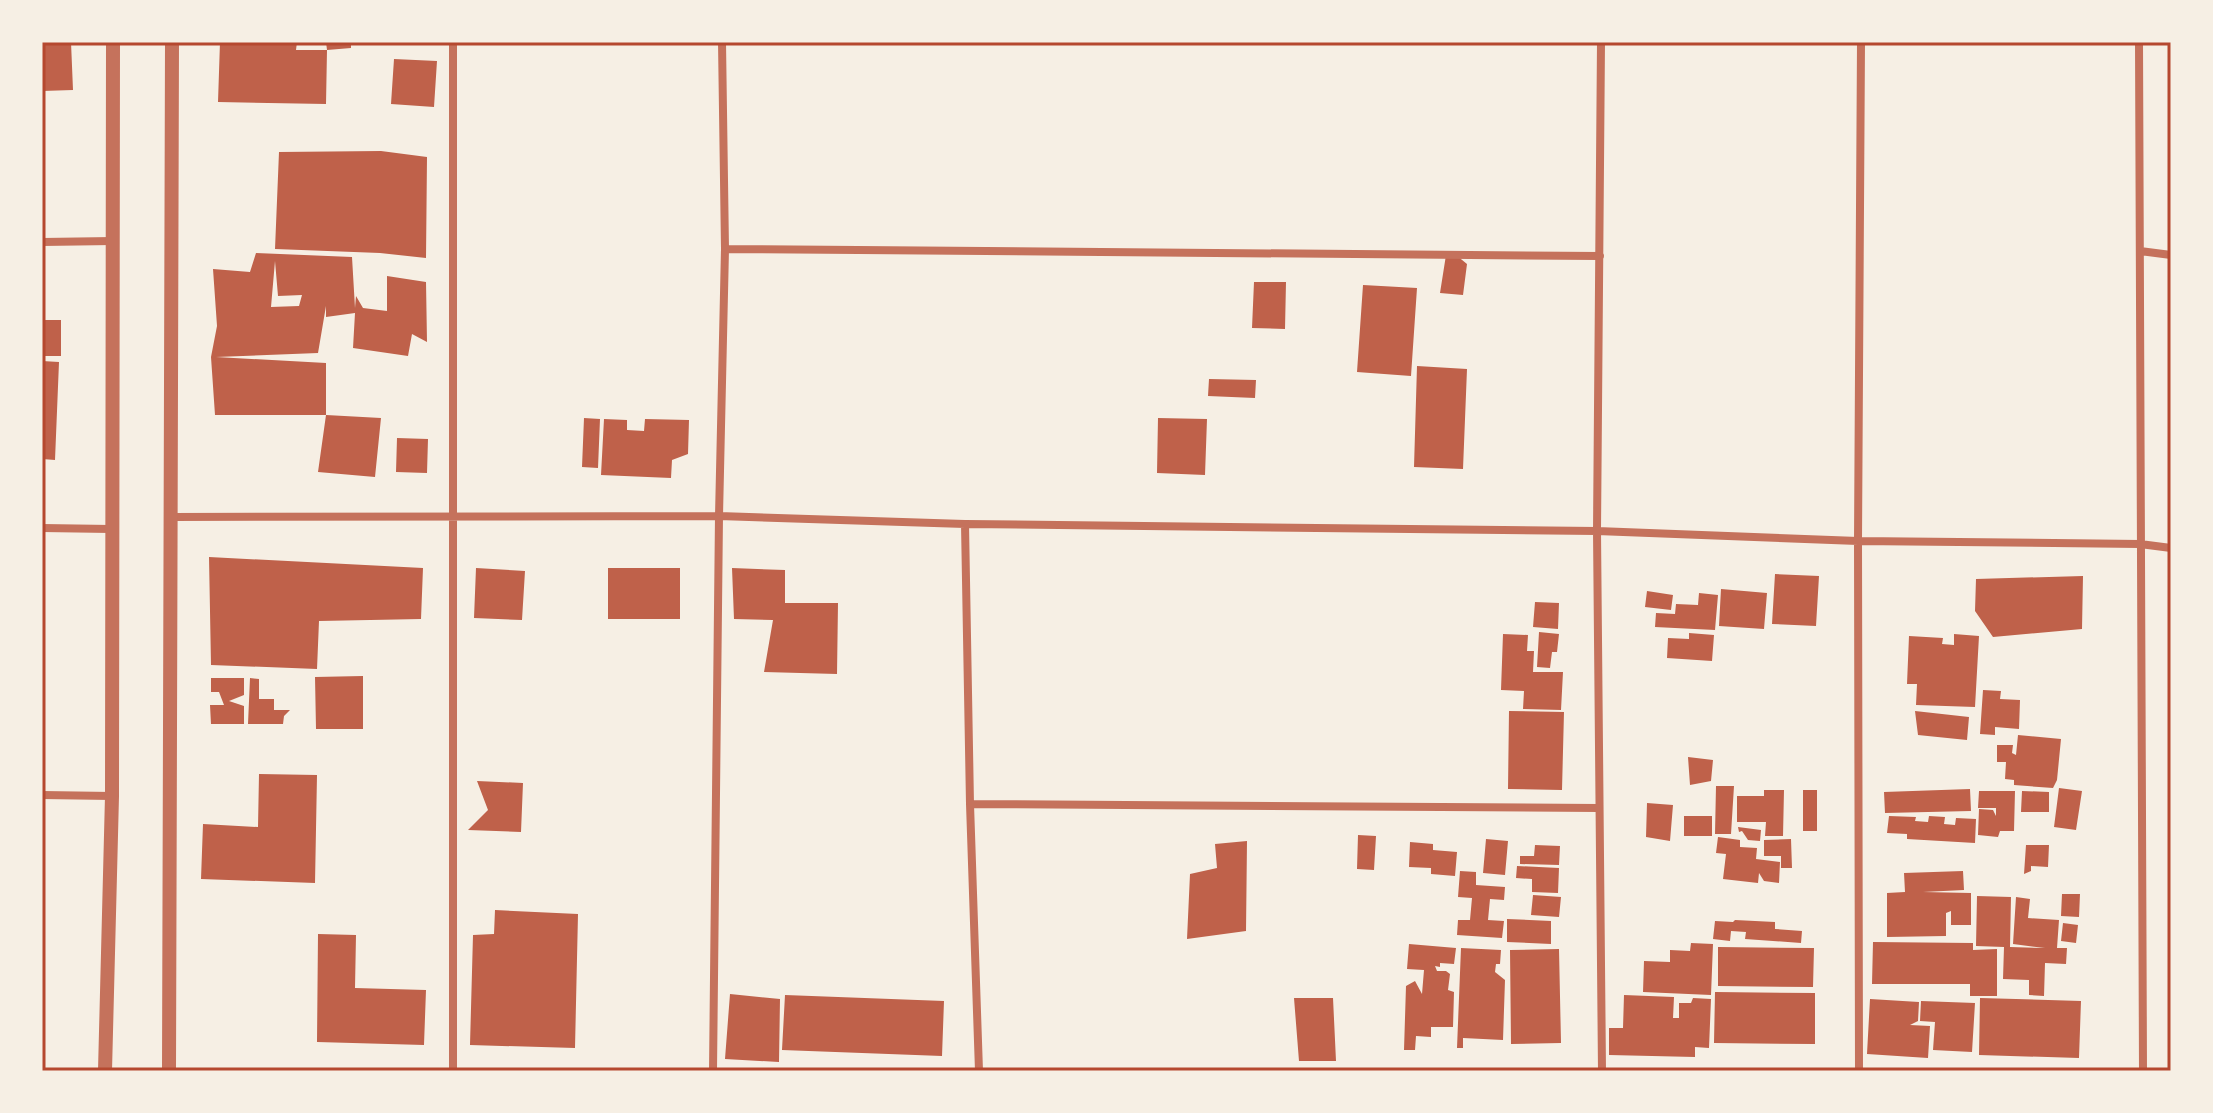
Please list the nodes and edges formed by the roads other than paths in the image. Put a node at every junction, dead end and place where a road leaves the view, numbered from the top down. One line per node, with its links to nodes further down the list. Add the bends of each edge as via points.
1 (113, 42): 8 (street)
2 (172, 42): 15 (street)
3 (453, 42): 16 (street)
4 (722, 42): 10 (street)
5 (1601, 42): 13 (street)
6 (1861, 42): 21 (street)
7 (2139, 42): 11 (street)
8 (113, 241): 9 (street); 19 (street)
9 (42, 242)
10 (725, 249): 13 (street); 14 (street)
11 (2140, 251): 12 (street); 22 (street)
12 (2171, 255)
13 (1600, 256): 20 (street)
14 (719, 516): 16 (street); 17 (street); 31 (street)
15 (172, 517): 16 (street); 29 (street)
16 (452, 518): 30 (street)
17 (965, 524): 20 (street); 26 (street)
18 (42, 528): 19 (street)
19 (111, 529): 25 (street)
20 (1597, 531): 21 (street); 27 (street)
21 (1858, 541): 22 (street); 34 (street)
22 (2140, 544): 23 (street); 35 (street)
23 (2171, 548)
24 (42, 795): 25 (street)
25 (112, 796): 28 (street)
26 (970, 804): 27 (street); 32 (street)
27 (1599, 808): 33 (street)
28 (105, 1071)
29 (169, 1071)
30 (453, 1071)
31 (713, 1071)
32 (979, 1071)
33 (1602, 1071)
34 (1859, 1071)
35 (2143, 1071)

